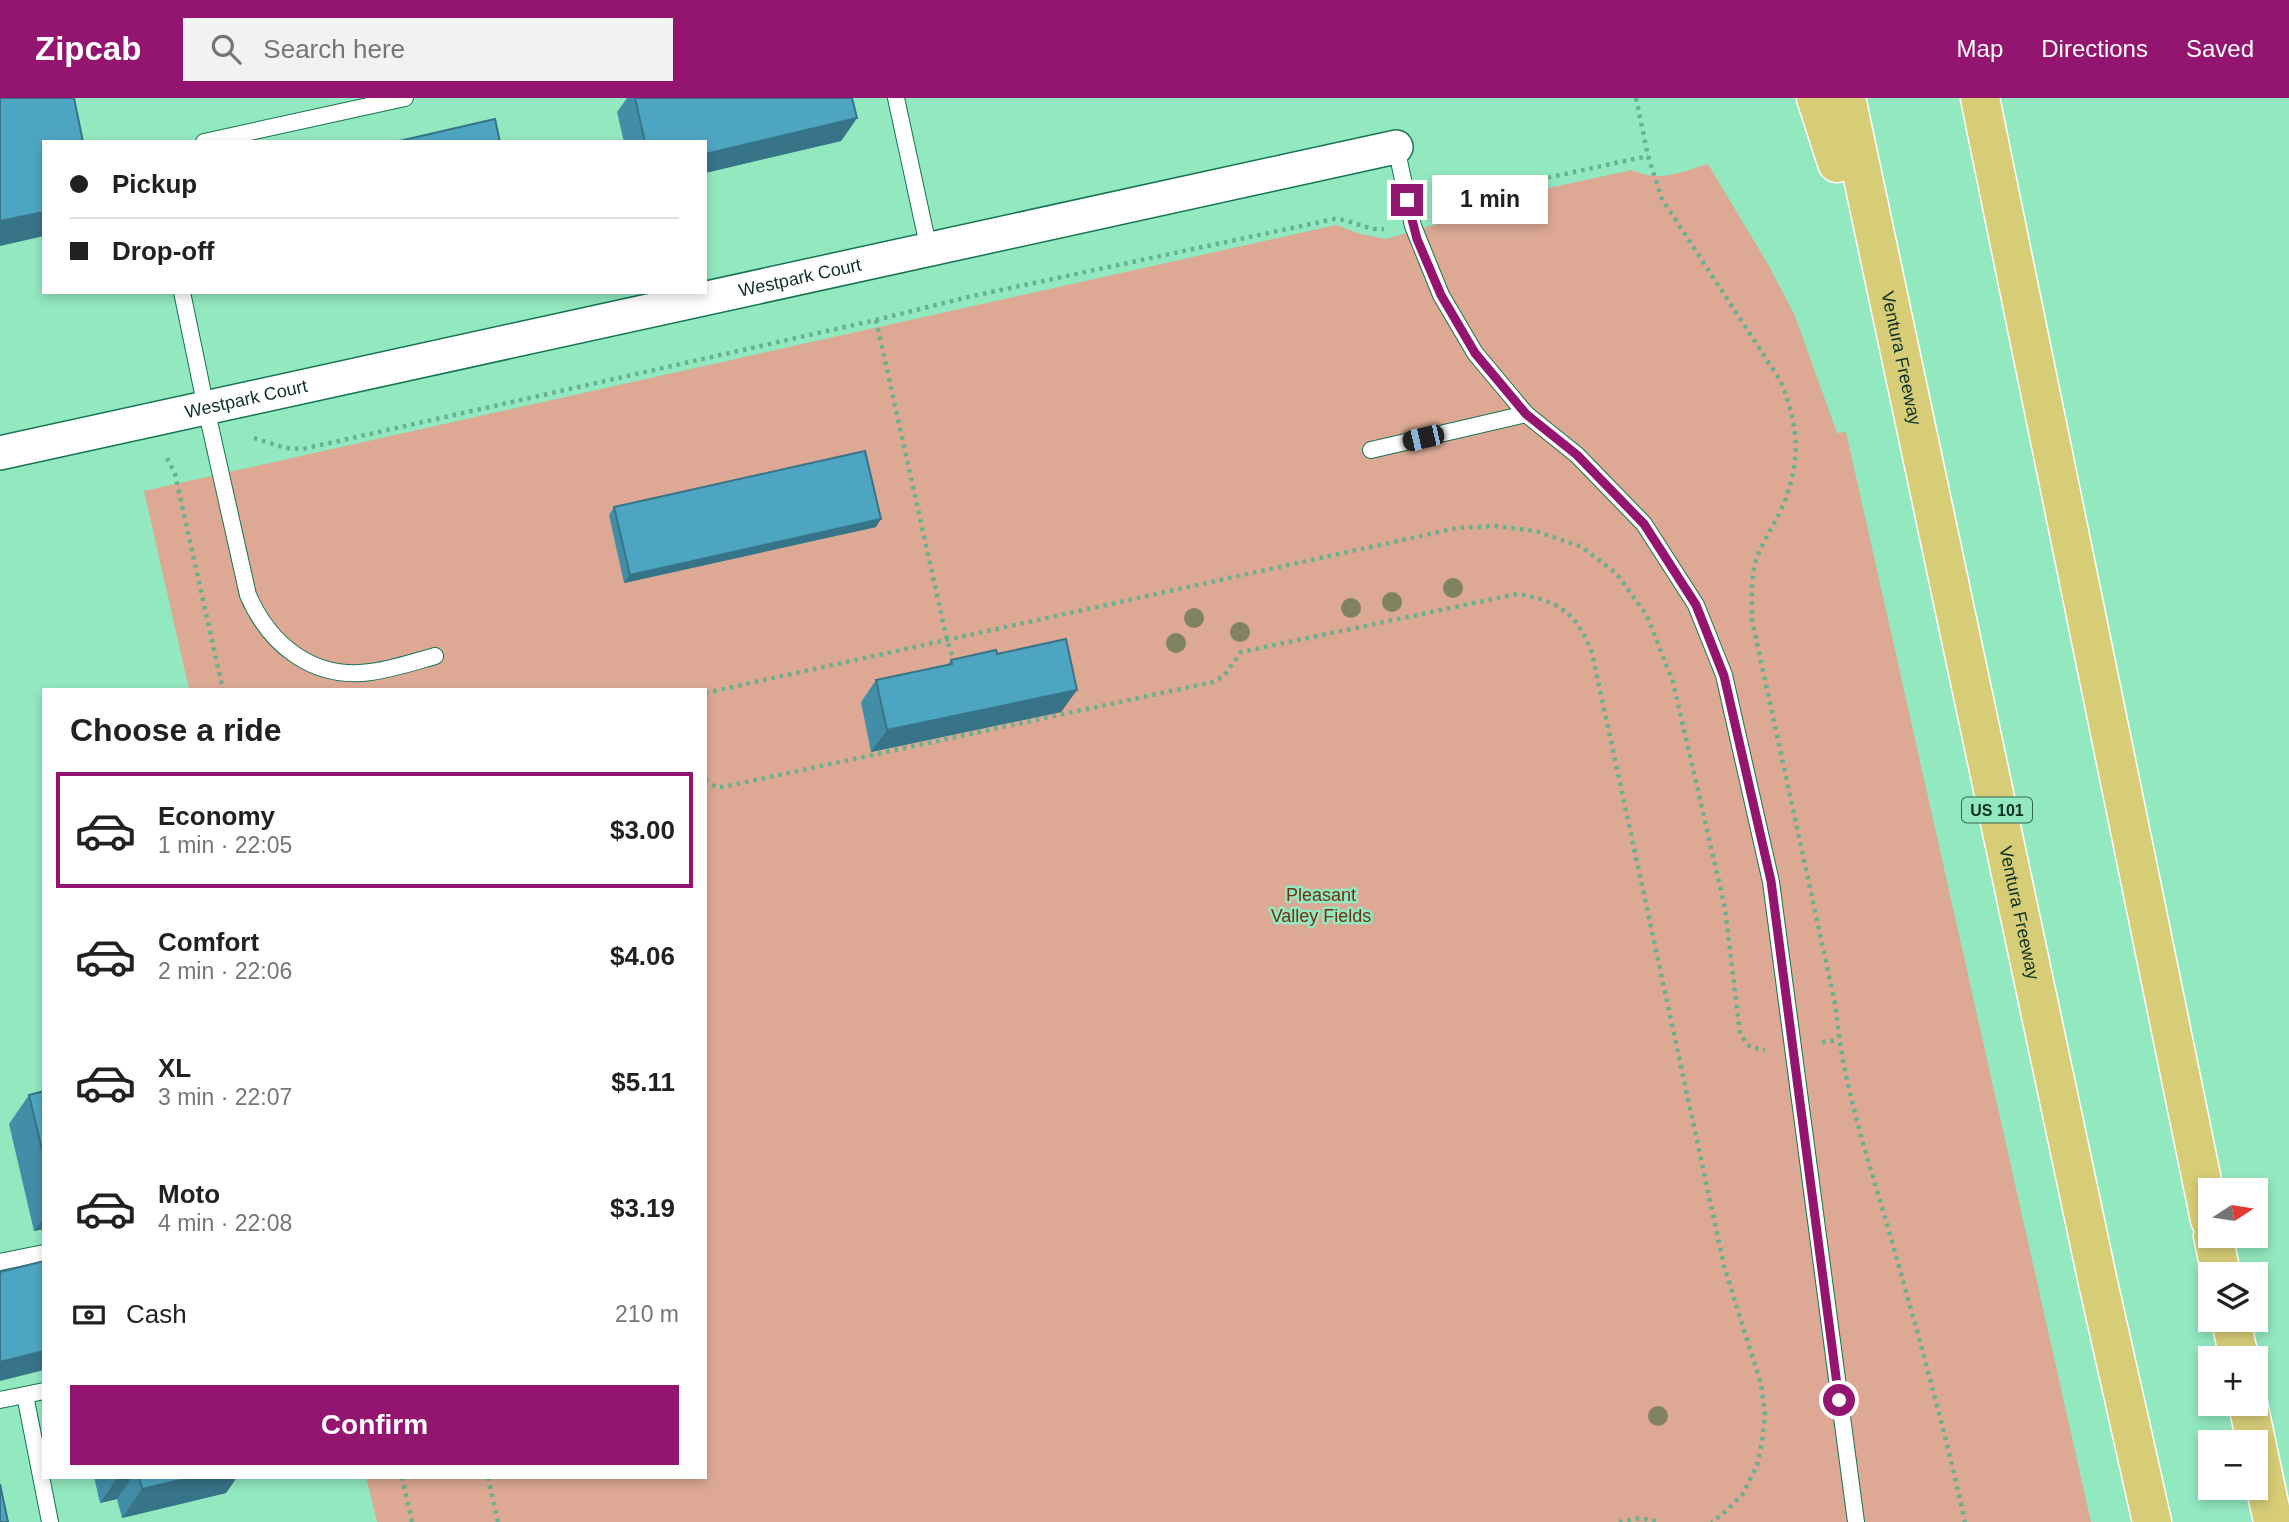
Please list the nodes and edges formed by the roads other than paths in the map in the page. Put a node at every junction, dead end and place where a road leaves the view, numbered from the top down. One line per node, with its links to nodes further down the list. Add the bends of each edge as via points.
1 (405, 98): 6 (lane)
2 (896, 98): 8 (lane)
3 (1816, 98): 10 (highway)
4 (1846, 98): 10 (highway, Ventura Freeway / US 101)
5 (1980, 98): 16 (highway)
6 (213, 140)
7 (1396, 147): 8 (street, Westpark Court); 12 (lane, via 1413,226 1441,295 1475,353)
8 (929, 250): 11 (street, Westpark Court)
9 (182, 294): 11 (lane)
10 (1902, 367): 25 (highway, Ventura Freeway / US 101)
11 (206, 408): 14 (street, Westpark Court); 15 (lane, via 248,595 271,635 294,656 333,671 371,672)
12 (1526, 414): 13 (lane); 24 (lane, via 1577,455 1644,524 1696,605 1724,676 1771,881)
13 (1371, 450)
14 (0, 453)
15 (435, 656)
16 (2201, 1178)
17 (42, 1252): 18 (lane)
18 (0, 1262)
19 (42, 1391): 20 (lane)
20 (24, 1395): 21 (lane); 23 (lane)
21 (0, 1400)
22 (2250, 1416): 26 (highway)
23 (50, 1522)
24 (1856, 1522)
25 (2152, 1522)
26 (2275, 1522)

